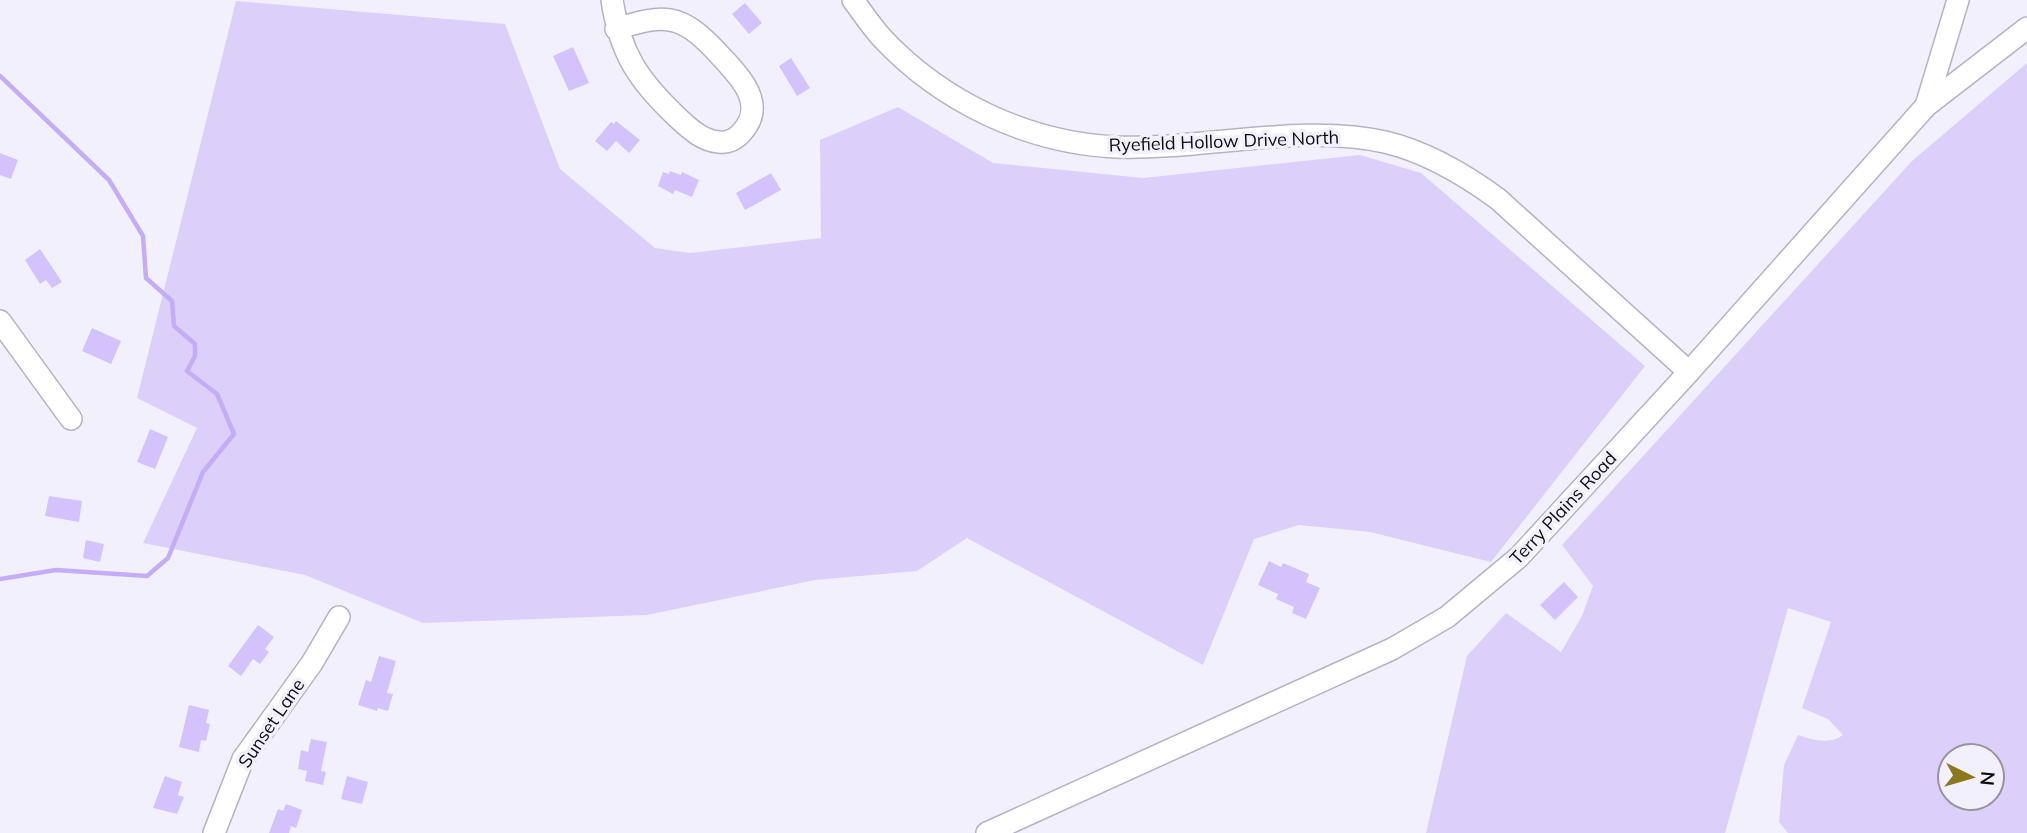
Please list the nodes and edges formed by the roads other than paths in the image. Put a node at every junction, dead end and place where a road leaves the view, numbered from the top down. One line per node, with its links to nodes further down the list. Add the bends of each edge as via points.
1 (612, 0): 4 (street)
2 (853, 0): 8 (street, Ryefield Hollow Drive North, via 881,37 951,95 987,115 1056,139 1115,147 1352,137 1435,159 1498,199)
3 (1958, 0): 6 (street)
4 (616, 29): 4 (street, via 649,90 693,132 718,142 729,141 748,126 753,112 750,93 693,29 665,19)
5 (2027, 29): 6 (street, Terry Plains Road)
6 (1926, 106): 8 (street, Terry Plains Road)
7 (0, 321): 9 (street)
8 (1689, 372): 12 (street, Terry Plains Road, via 1518,557 1429,629)
9 (71, 419)
10 (339, 617): 11 (street, Sunset Lane, via 243,759)
11 (214, 833)
12 (987, 833)

